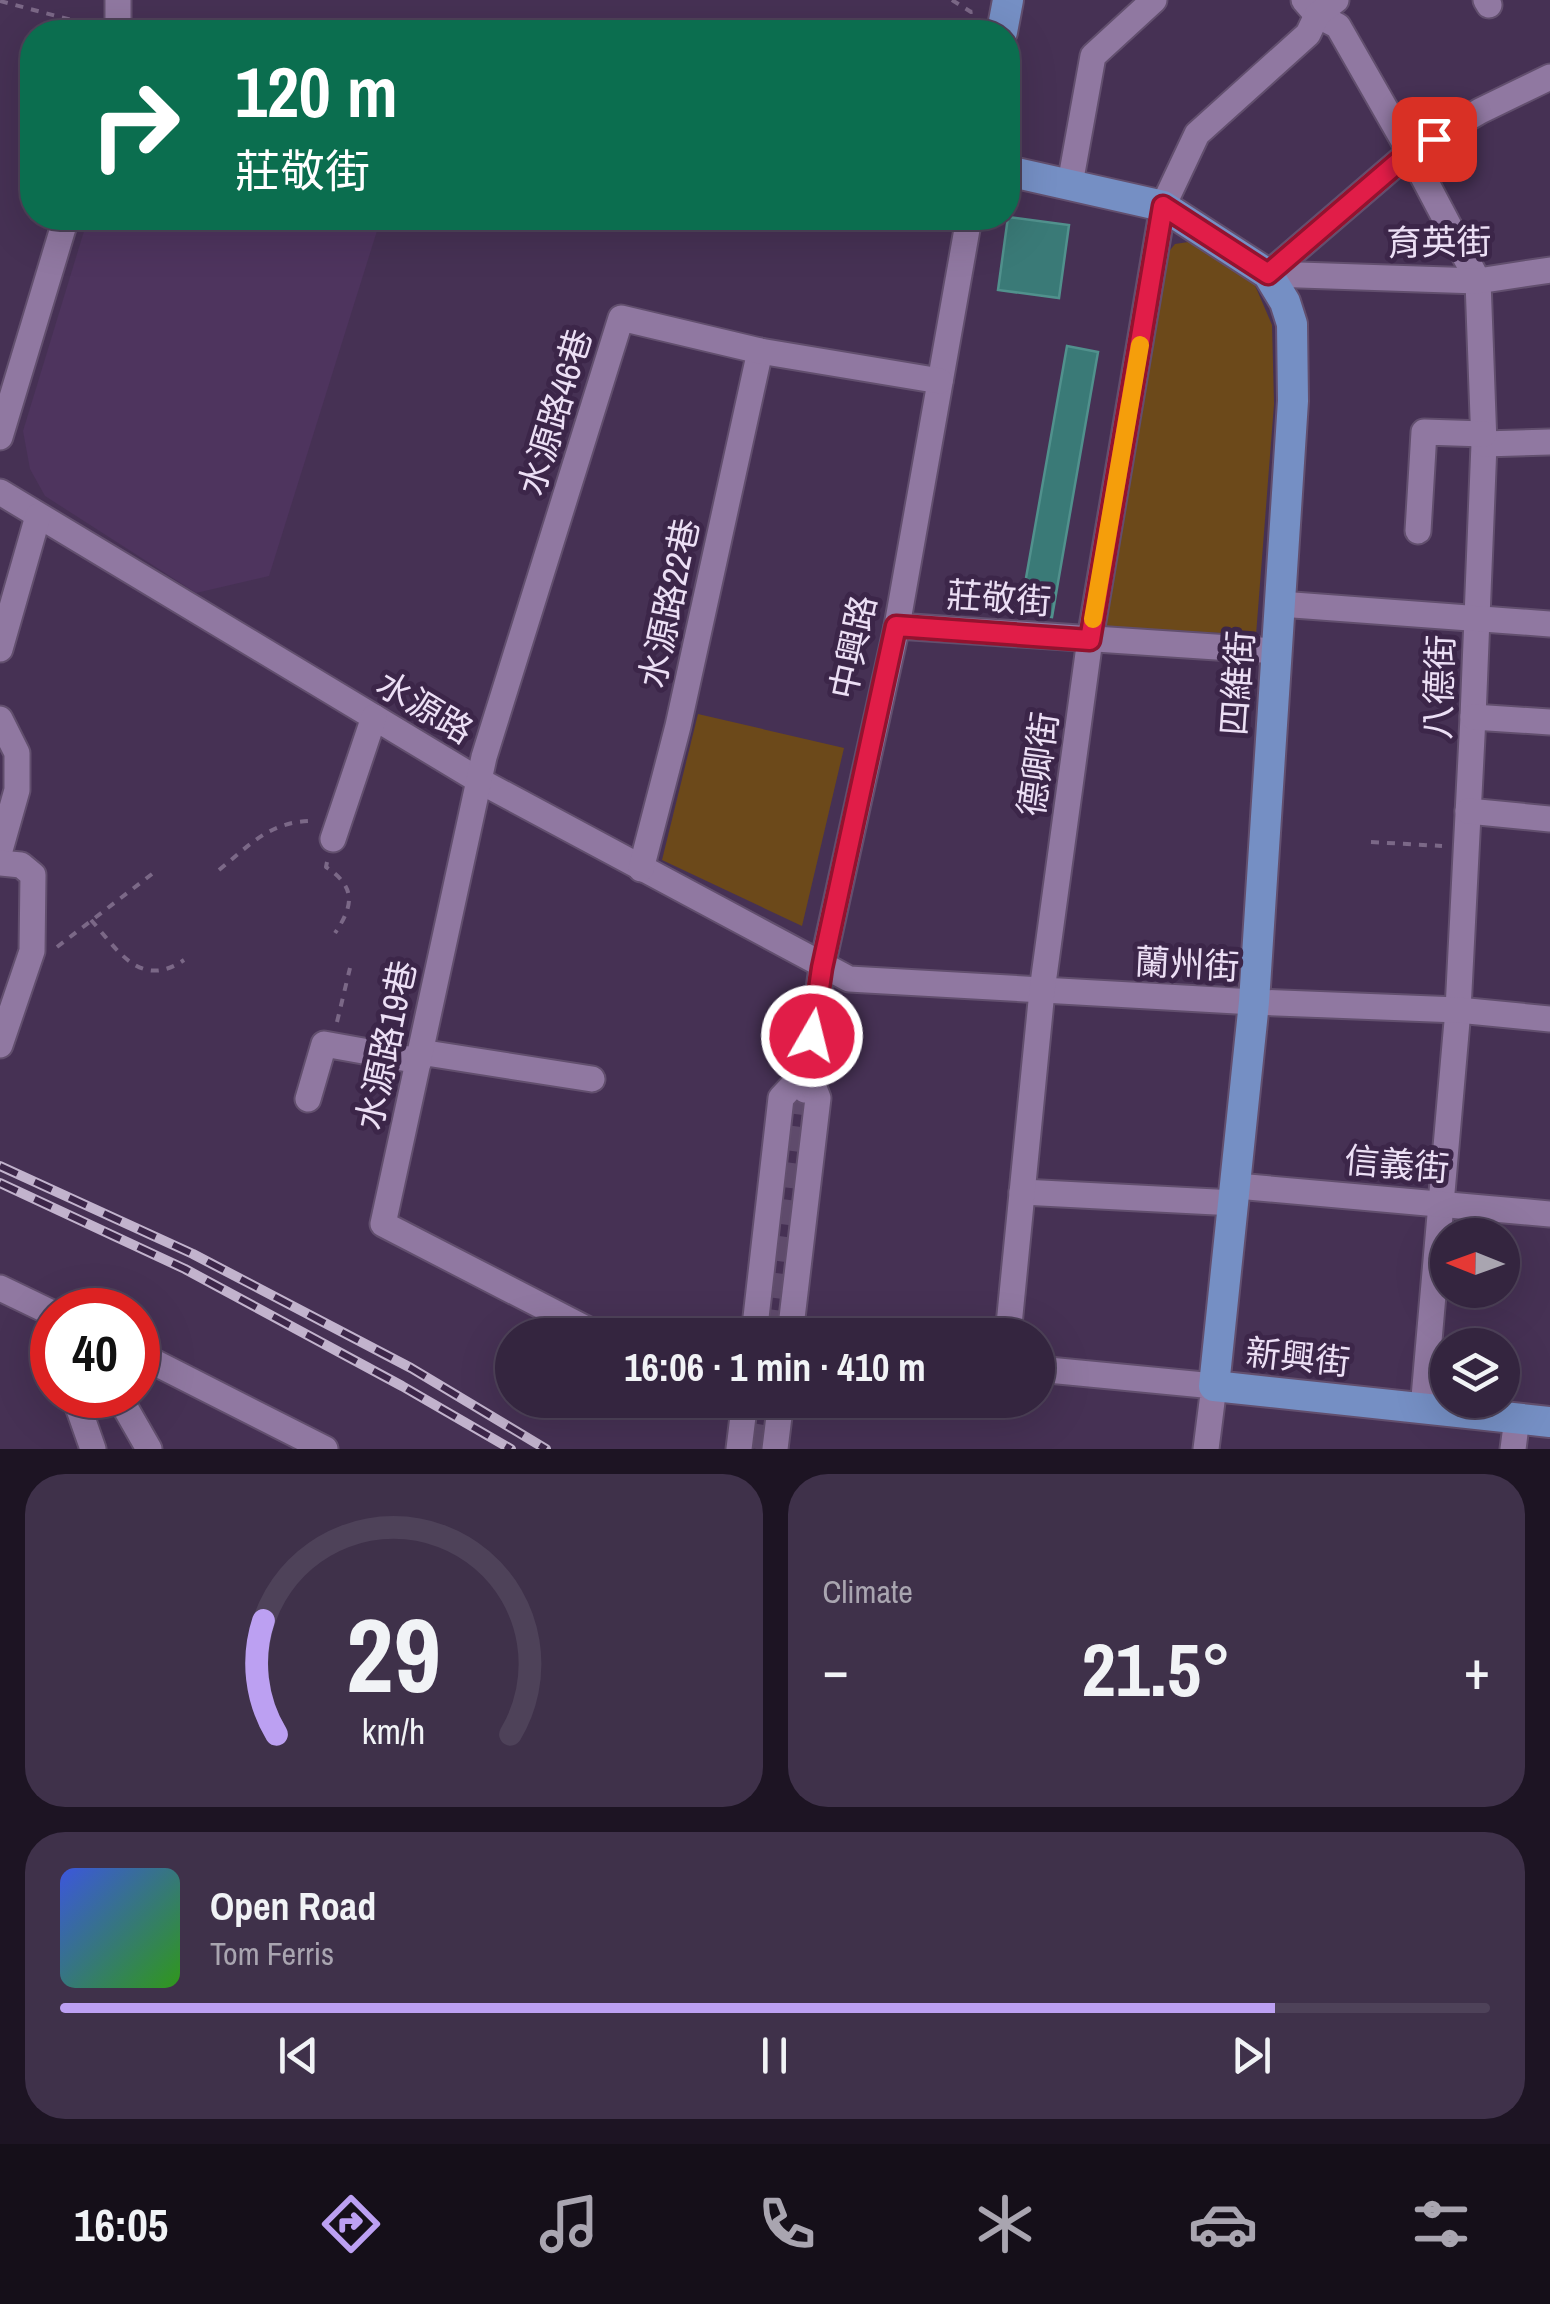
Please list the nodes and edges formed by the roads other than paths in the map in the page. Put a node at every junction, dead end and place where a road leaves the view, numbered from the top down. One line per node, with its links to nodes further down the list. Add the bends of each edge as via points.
1 (1154, 0): 6 (street, via 1093,56)
2 (1319, 5): 4 (street, 八德街, via 1338,26); 7 (street, 德卿街, via 1308,34 1198,134)
3 (1550, 77): 4 (street)
4 (1410, 152): 11 (street); 12 (street, 八德街)
5 (1020, 174): 6 (main road)
6 (1070, 184): 7 (main road)
7 (1163, 206): 11 (main road); 25 (street, 德卿街)
8 (62, 230): 15 (street)
9 (967, 230): 14 (street, 中興路)
10 (1550, 270): 12 (street, 育英街)
11 (1268, 274): 12 (street, 育英街); 21 (main road, 四維街, via 1292,324)
12 (1478, 281): 16 (street, 八德街)
13 (760, 351): 14 (street, 水源路46巷); 32 (street, 水源路46巷, via 621,318); 38 (street, 水源路22巷)
14 (940, 381): 24 (street, 中興路)
15 (0, 437)
16 (1484, 439): 17 (street); 20 (street, via 1424,432); 22 (street, 八德街)
17 (1550, 442)
18 (0, 492): 19 (street, 水源路)
19 (38, 516): 26 (street); 29 (street, 水源路)
20 (1418, 531)
21 (1280, 604): 22 (street); 27 (main road, 四維街)
22 (1476, 619): 23 (street); 28 (street, 八德街)
23 (1550, 624)
24 (896, 626): 25 (street, 莊敬街); 39 (street, 中興路)
25 (1090, 640): 27 (street, 莊敬街); 40 (street, 德卿街)
26 (0, 648)
27 (1277, 651): 41 (main road, 四維街)
28 (1474, 717): 31 (street); 33 (street, 八德街)
29 (374, 718): 32 (street, 水源路); 35 (street)
30 (0, 719): 36 (street, via 18,752 17,790)
31 (1550, 722)
32 (480, 781): 38 (street, 水源路); 45 (street, 水源路19巷)
33 (1468, 811): 34 (street); 42 (street, 八德街)
34 (1550, 819)
35 (333, 839)
36 (0, 850)
37 (0, 863): 44 (street, via 21,865 33,875 32,950)
38 (641, 868): 39 (street, 水源路)
39 (822, 968): 40 (street, 蘭州街, via 849,980); 47 (street, 中興路)
40 (1042, 991): 41 (street, 蘭州街); 49 (street, 德卿街)
41 (1254, 1002): 42 (street, 蘭州街); 50 (main road, 四維街)
42 (1458, 1010): 43 (street, 蘭州街); 51 (street, 八德街)
43 (1550, 1018)
44 (0, 1046)
45 (420, 1057): 46 (street); 48 (street, via 324,1044); 55 (street, 水源路19巷, via 383,1224)
46 (592, 1079)
47 (806, 1080): 56 (street, via 781,1098); 57 (street, via 818,1098)
48 (308, 1099)
49 (1022, 1192): 50 (street, 信義街); 58 (street, 德卿街)
50 (1236, 1195): 51 (street, 信義街); 61 (main road, 四維街)
51 (1442, 1203): 52 (street, 信義街); 62 (street, 八德街)
52 (1550, 1214)
53 (0, 1288): 54 (street)
54 (30, 1306)
55 (566, 1318)
56 (756, 1318)
57 (792, 1318)
58 (1010, 1318)
59 (160, 1365): 72 (street)
60 (1055, 1371): 61 (street, 新興街)
61 (1214, 1386): 62 (main road, 新興街); 75 (street)
62 (1422, 1408): 63 (main road, 新興街)
63 (1430, 1409)
64 (82, 1418): 70 (street)
65 (131, 1418): 71 (street)
66 (743, 1418): 73 (street)
67 (778, 1418): 74 (street)
68 (1517, 1418): 69 (main road, 新興街); 76 (street)
69 (1550, 1422)
70 (93, 1449)
71 (148, 1449)
72 (325, 1449)
73 (739, 1449)
74 (774, 1449)
75 (1206, 1449)
76 (1513, 1449)

